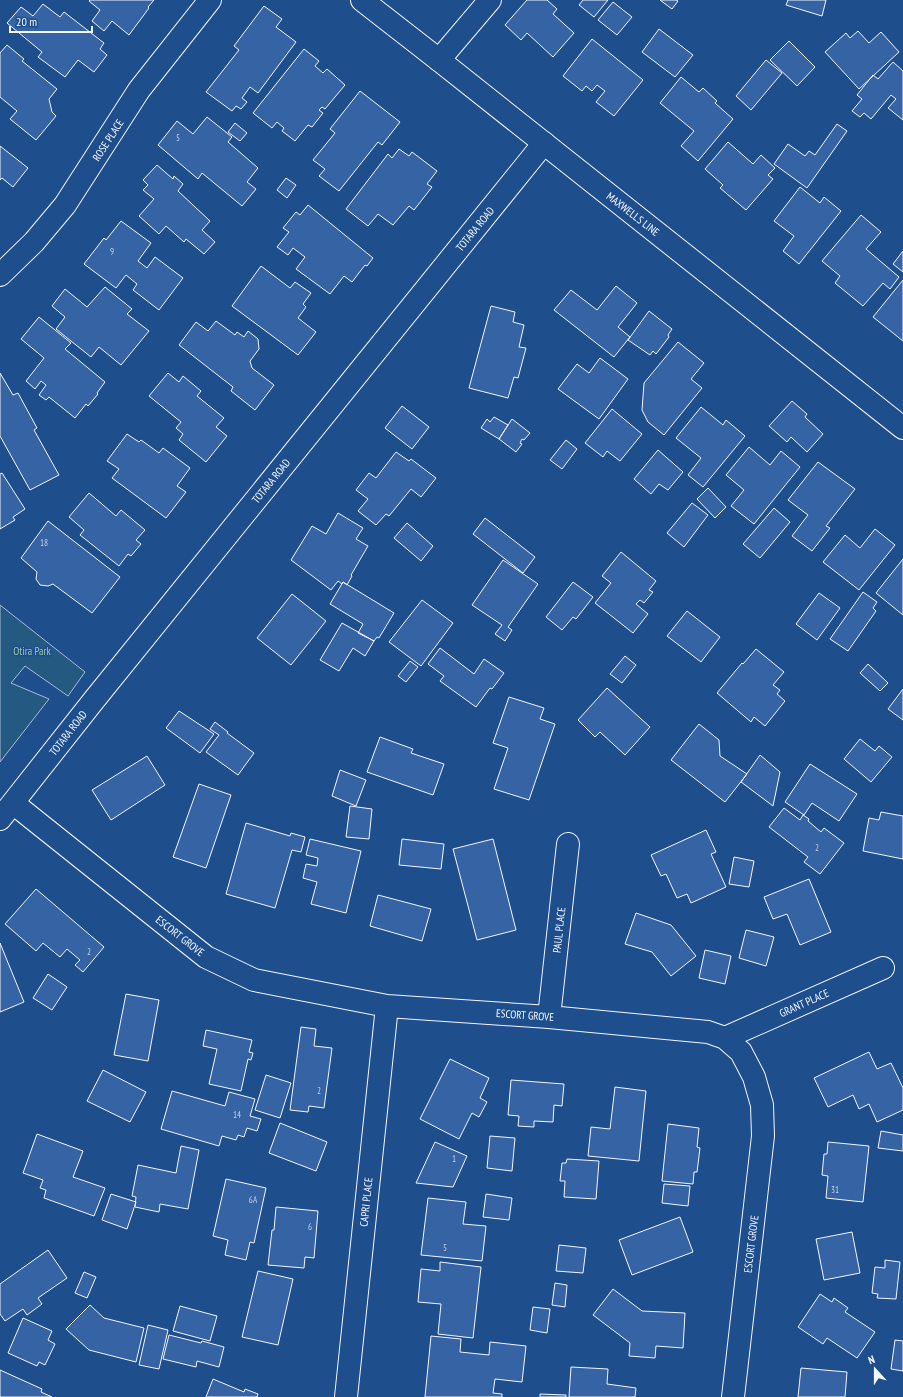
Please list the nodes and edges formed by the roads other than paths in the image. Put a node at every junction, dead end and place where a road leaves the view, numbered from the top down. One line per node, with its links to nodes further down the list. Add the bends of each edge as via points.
1 (210, 0): 6 (street, ROSE PLACE, via 139,90 65,205 34,242)
2 (362, 0): 4 (street, MAXWELLS LINE)
3 (490, 0): 4 (street)
4 (439, 60): 5 (street, MAXWELLS LINE)
5 (544, 143): 7 (street, MAXWELLS LINE); 8 (street, TOTARA ROAD)
6 (0, 275)
7 (903, 428)
8 (13, 803): 9 (street, TOTARA ROAD); 12 (street, ESCORT GROVE, via 206,957 254,980)
9 (0, 819)
10 (568, 844): 13 (street, PAUL PLACE)
11 (883, 968): 14 (street, GRANT PLACE)
12 (387, 1006): 13 (street, ESCORT GROVE); 15 (street, CAPRI PLACE)
13 (549, 1017): 14 (street, ESCORT GROVE, via 708,1032)
14 (725, 1038): 16 (street, ESCORT GROVE, via 742,1052 754,1077 762,1105 763,1136)
15 (346, 1397)
16 (733, 1397)

